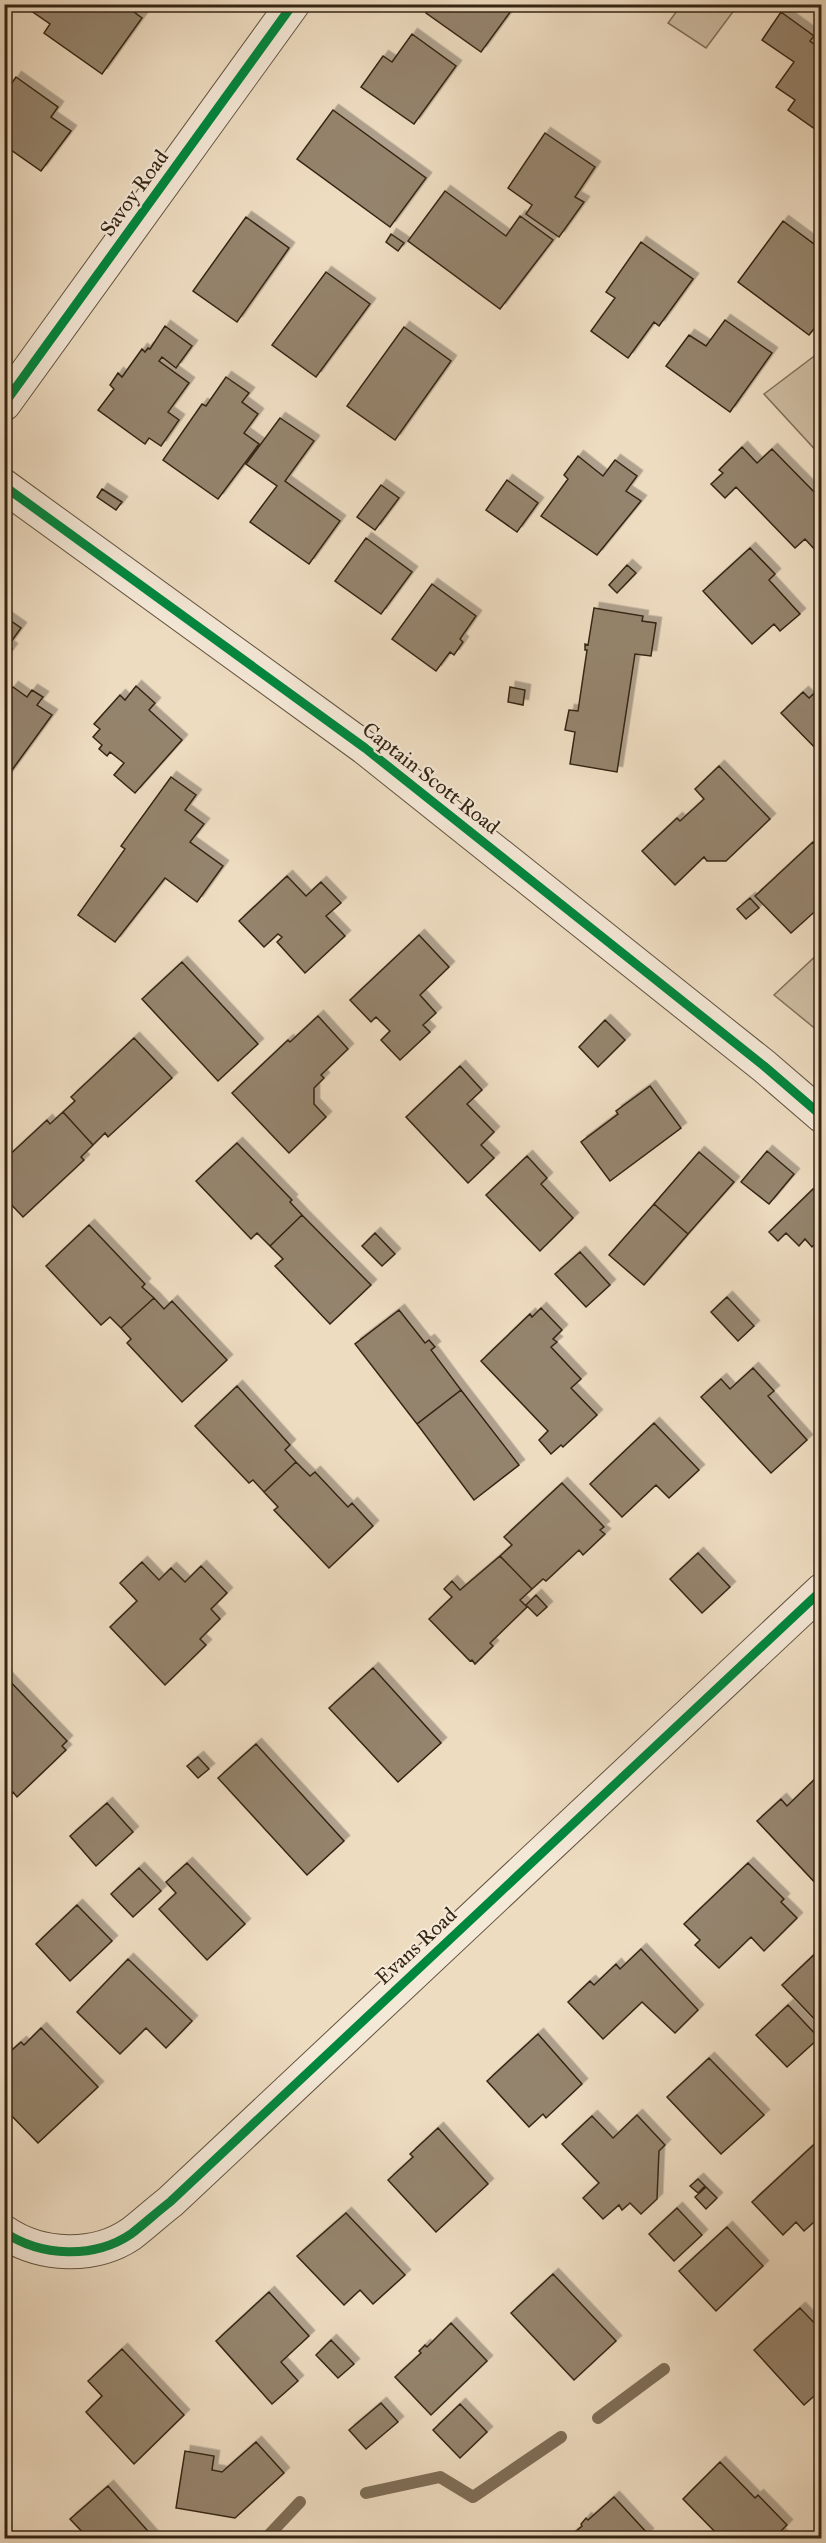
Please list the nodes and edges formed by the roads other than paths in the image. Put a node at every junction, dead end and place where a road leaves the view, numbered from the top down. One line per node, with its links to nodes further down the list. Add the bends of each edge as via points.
1 (293, 4): 2 (street, Savoy Road)
2 (4, 404)
3 (4, 486): 4 (street, Captain Scott Road, via 365,748)
4 (822, 1116)
5 (822, 1590): 6 (street, Evans Road, via 170,2202 129,2235 99,2248 71,2252 40,2249)
6 (4, 2232)

